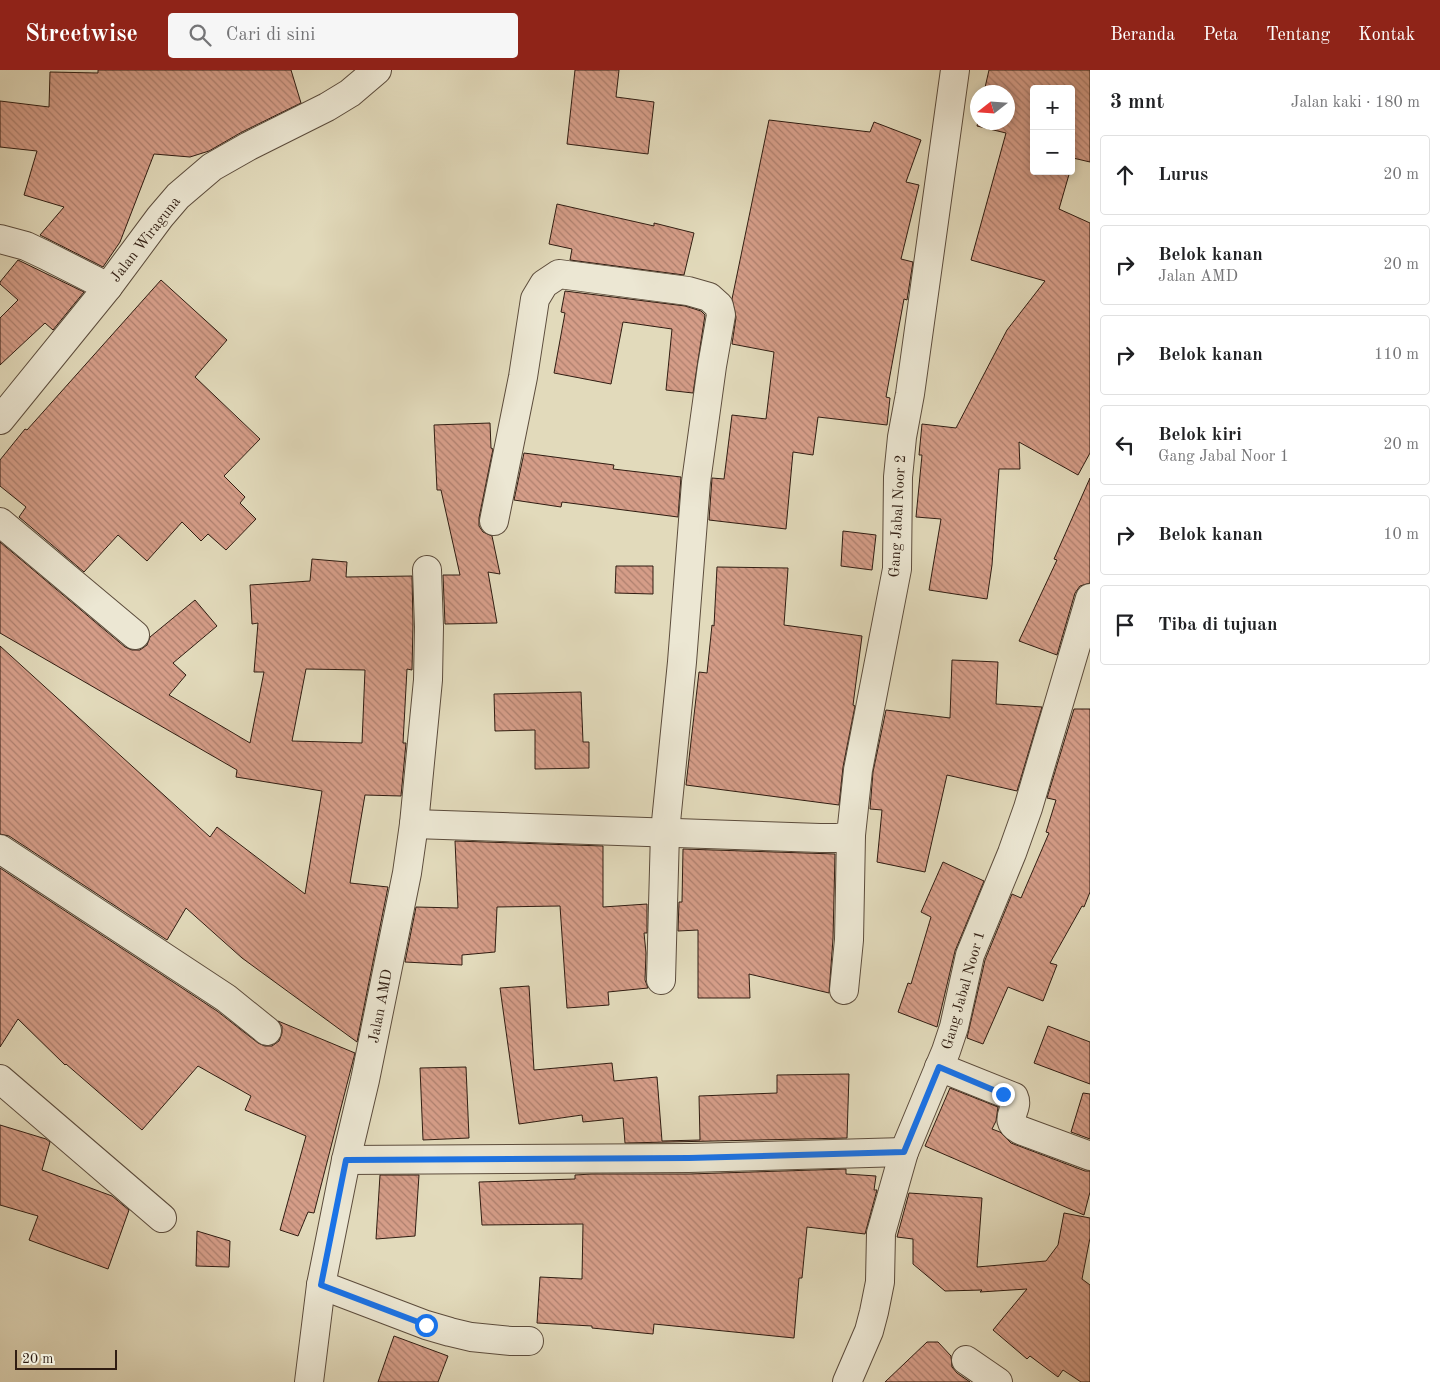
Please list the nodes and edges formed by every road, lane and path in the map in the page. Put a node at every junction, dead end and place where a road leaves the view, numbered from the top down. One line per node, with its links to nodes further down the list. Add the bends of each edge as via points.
1 (377, 70): 4 (street, Jalan Wiraguna, via 327,107 225,159 198,178 160,217)
2 (955, 70): 13 (street, Gang Jabal Noor 2, via 902,437 897,493 897,569 858,770)
3 (0, 238): 4 (street, via 26,246)
4 (108, 287): 5 (street, Jalan Wiraguna)
5 (0, 420)
6 (494, 521): 12 (street, via 536,300 544,284 559,274 688,291 716,302 721,315 696,482)
7 (0, 522): 10 (street)
8 (427, 570): 11 (street, Jalan AMD, via 426,696)
9 (1090, 598): 18 (street, Gang Jabal Noor 1, via 1028,808 970,955 954,1027)
10 (135, 635)
11 (414, 824): 12 (street); 22 (street, Jalan AMD, via 407,874)
12 (664, 832): 13 (street, via 820,838); 15 (street)
13 (851, 835): 16 (street, Gang Jabal Noor 2)
14 (0, 848): 17 (street, via 226,998)
15 (661, 980)
16 (844, 990)
17 (267, 1031)
18 (939, 1067): 20 (street, Gang Jabal Noor 1); 21 (street, via 1014,1097 1011,1118 1014,1127)
19 (0, 1079): 23 (street)
20 (904, 1152): 22 (street, via 689,1158); 28 (street, Gang Jabal Noor 1, via 881,1233 880,1282 874,1312)
21 (1090, 1156)
22 (346, 1160): 24 (street, Jalan AMD)
23 (162, 1218)
24 (321, 1285): 25 (street, via 450,1332 471,1337); 27 (street, Jalan AMD)
25 (529, 1341)
26 (966, 1360): 29 (street)
27 (309, 1382)
28 (847, 1382)
29 (998, 1382)

